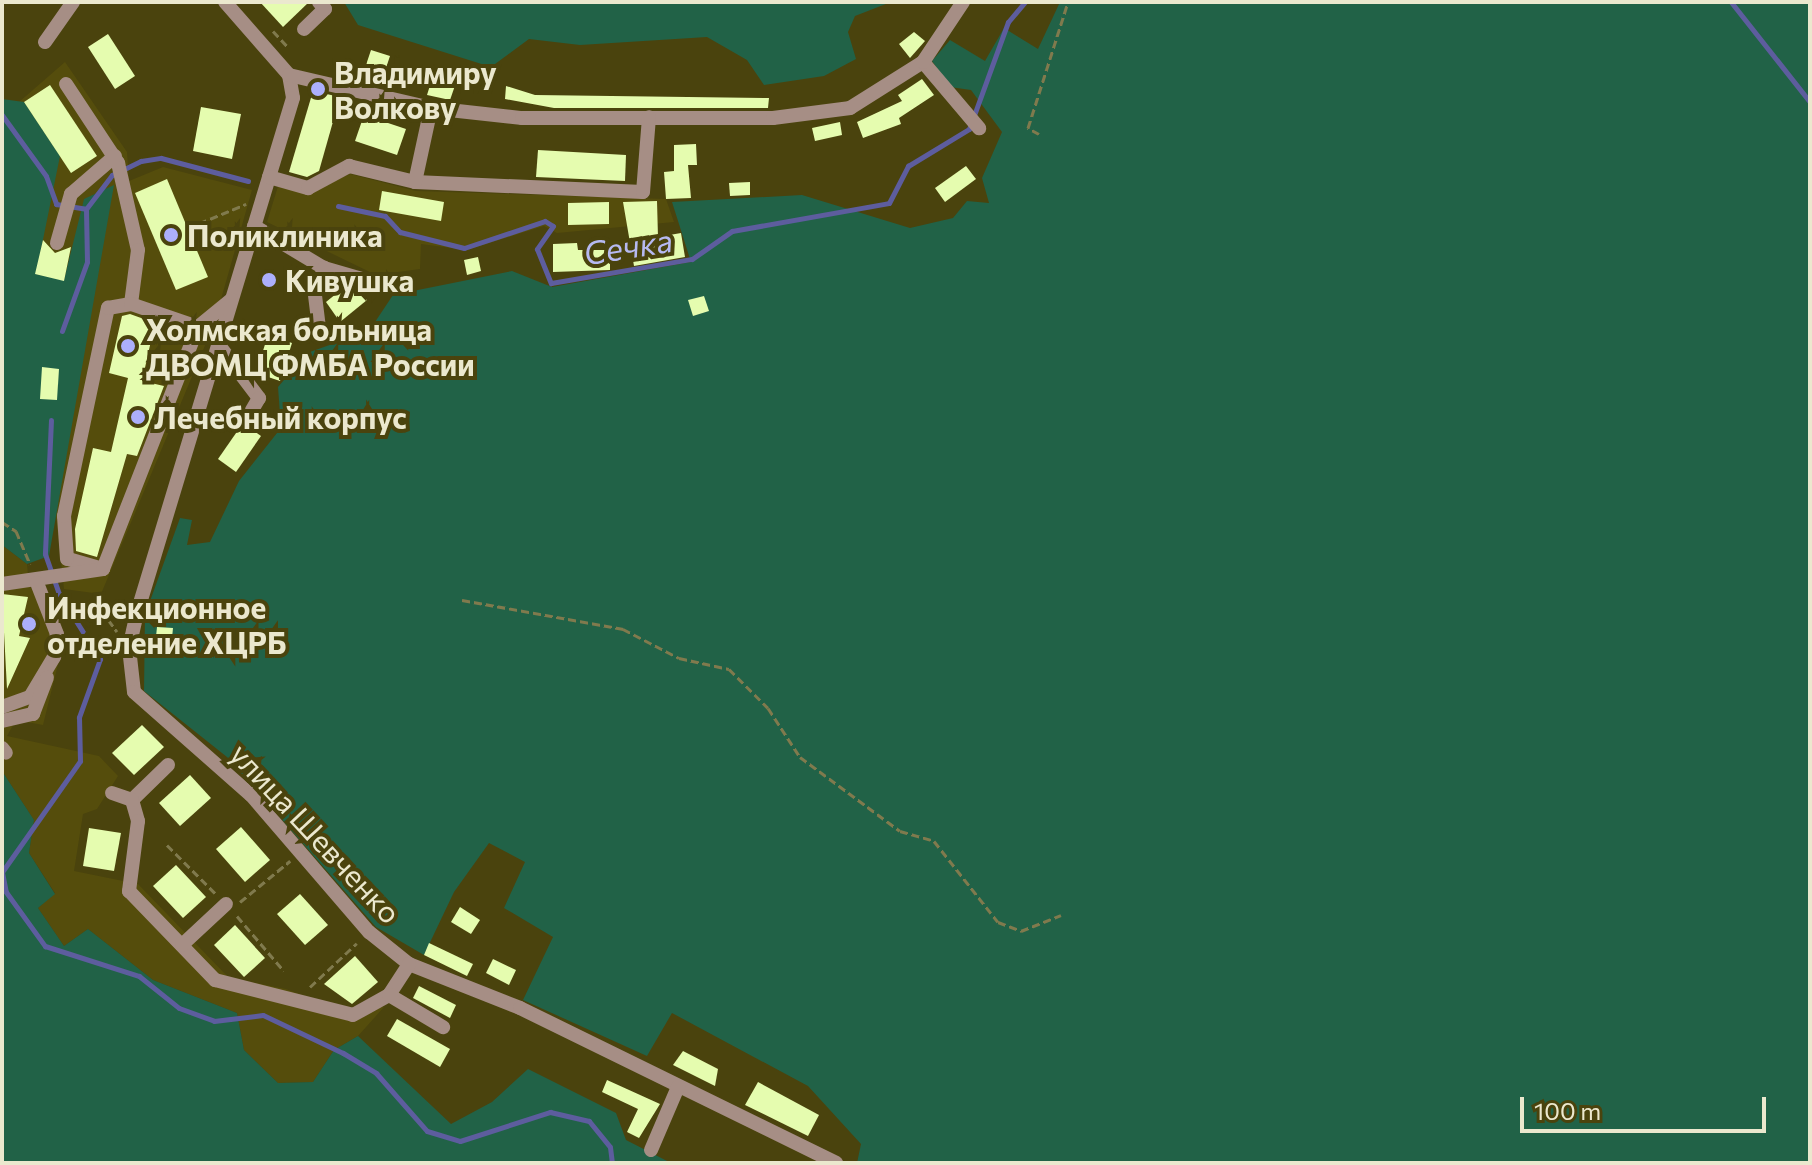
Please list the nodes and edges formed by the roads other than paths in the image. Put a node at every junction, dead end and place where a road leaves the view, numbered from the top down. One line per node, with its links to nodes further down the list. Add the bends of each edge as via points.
1 (73, 2): 6 (street)
2 (225, 2): 8 (street)
3 (319, 2): 5 (street, via 325,9)
4 (963, 2): 7 (street)
5 (304, 29)
6 (45, 42)
7 (923, 62): 11 (street, via 850,108 773,118); 12 (street)
8 (289, 75): 10 (street); 14 (street, улица Шевченко, via 293,98)
9 (66, 84): 13 (street)
10 (431, 108): 11 (street, via 522,118); 15 (street)
11 (649, 117): 15 (street, via 643,192)
12 (979, 128)
13 (116, 160): 17 (street, via 71,194); 21 (street, via 138,250)
14 (269, 177): 15 (street, via 308,188 349,166); 16 (street, улица Шевченко)
15 (415, 182)
16 (254, 226): 18 (street); 20 (street, улица Шевченко)
17 (59, 237)
18 (324, 268): 19 (street); 23 (street, via 315,293)
19 (383, 285)
20 (232, 300): 22 (street); 24 (street, улица Шевченко)
21 (131, 304): 22 (street); 26 (street, via 108,308 64,516 67,559)
22 (198, 327): 26 (street)
23 (319, 328)
24 (218, 344): 25 (street, via 259,398); 37 (street, улица Шевченко, via 129,648 134,692 251,795 369,932)
25 (251, 412)
26 (103, 569): 27 (street)
27 (37, 583): 28 (street); 29 (street, via 57,634)
28 (2, 584)
29 (47, 678): 30 (street, via 12,710); 31 (street, via 33,714)
30 (2, 707)
31 (2, 721)
32 (168, 765): 34 (street)
33 (112, 793): 34 (street)
34 (132, 800): 36 (street, via 138,821 129,891)
35 (228, 907): 36 (street)
36 (182, 945): 38 (street, via 215,980 339,1015)
37 (409, 964): 38 (street); 40 (street, улица Шевченко, via 520,1008)
38 (389, 995): 39 (street)
39 (443, 1027)
40 (678, 1087): 41 (street); 42 (street, улица Шевченко)
41 (651, 1150)
42 (836, 1163)

